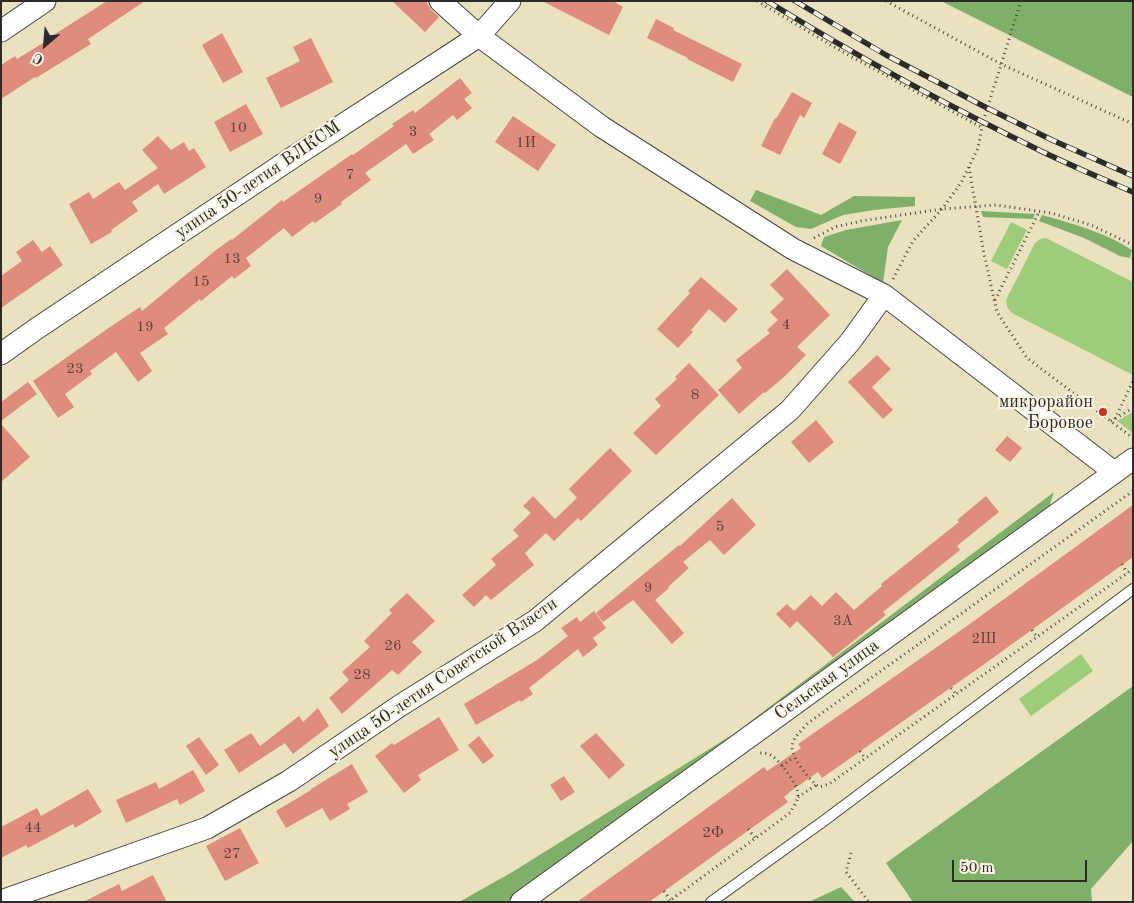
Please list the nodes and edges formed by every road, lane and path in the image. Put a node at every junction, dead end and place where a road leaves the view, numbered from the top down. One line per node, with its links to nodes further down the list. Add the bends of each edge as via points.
1 (45, 1): 7 (street)
2 (440, 1): 8 (street)
3 (510, 1): 8 (street, улица 50-летия ВЛКСМ)
4 (757, 1): 11 (path)
5 (886, 1): 9 (path)
6 (1021, 1): 9 (path)
7 (1, 32)
8 (479, 36): 17 (street, via 602,127); 20 (street, улица 50-летия ВЛКСМ)
9 (1002, 64): 10 (path); 11 (path)
10 (1133, 124)
11 (981, 127): 12 (path, via 978,148)
12 (969, 167): 13 (path); 14 (path)
13 (976, 206): 14 (path); 15 (path, via 996,205); 19 (path)
14 (942, 209): 17 (path, via 835,227); 18 (path, via 913,242)
15 (1039, 212): 16 (path, via 1091,225); 19 (path)
16 (1133, 245)
17 (793, 249): 18 (street)
18 (884, 295): 27 (street); 48 (street, улица 50-летия Советской Власти, via 850,342 790,410 535,621 401,705 290,781 207,828)
19 (994, 300): 24 (path, via 997,312 1027,358)
20 (1, 354)
21 (1133, 381): 23 (path)
22 (1133, 408): 23 (path)
23 (1115, 418): 24 (path)
24 (1111, 421): 25 (path)
25 (1133, 438)
26 (1133, 459): 27 (street, Сельская улица)
27 (1114, 472): 50 (street, Сельская улица)
28 (1133, 491): 39 (path, via 808,723 795,736)
29 (1122, 564): 31 (path)
30 (1133, 569): 31 (path)
31 (1127, 573): 34 (path)
32 (1133, 589): 51 (lane)
33 (1032, 630): 34 (path)
34 (1037, 637): 36 (path)
35 (951, 688): 36 (path)
36 (956, 694): 40 (path)
37 (860, 751): 40 (path)
38 (760, 753): 41 (path, via 774,756)
39 (794, 757): 41 (path); 42 (path)
40 (865, 758): 42 (path, via 828,784 819,787)
41 (782, 766): 43 (path, via 798,788)
42 (816, 784): 43 (path)
43 (797, 798): 45 (path, via 790,812)
44 (748, 829): 45 (path)
45 (754, 838): 49 (path)
46 (851, 853): 52 (path, via 846,872)
47 (664, 891): 49 (path)
48 (1, 901)
49 (669, 901)
50 (521, 902)
51 (711, 902)
52 (869, 902)

